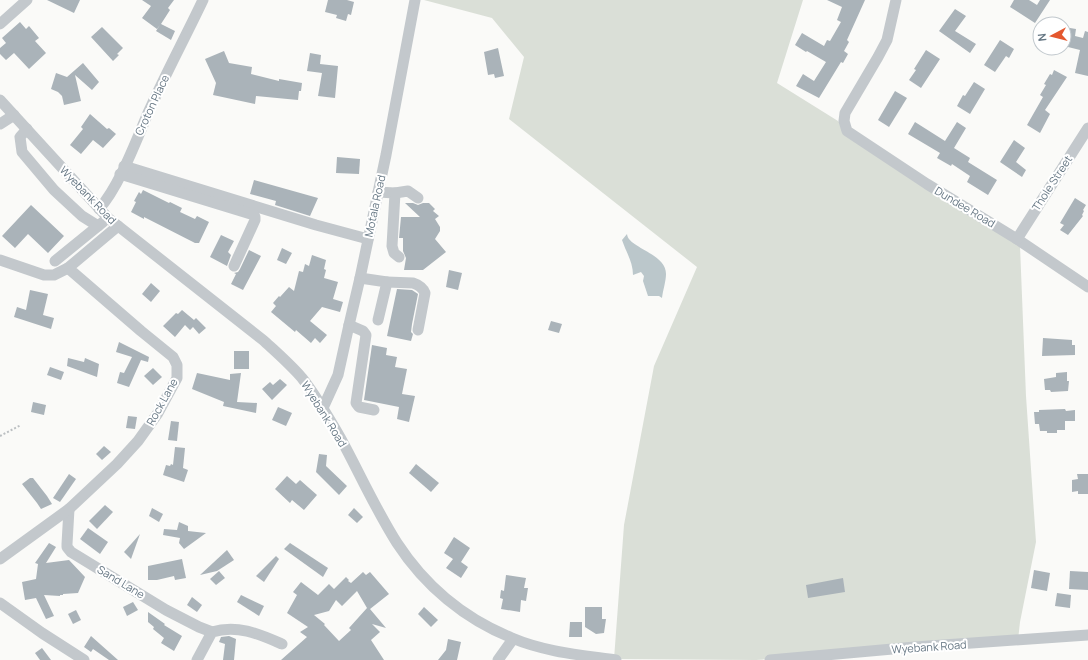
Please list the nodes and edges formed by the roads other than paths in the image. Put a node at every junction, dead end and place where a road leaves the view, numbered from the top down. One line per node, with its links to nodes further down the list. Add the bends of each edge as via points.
1 (27, 0): 5 (street)
2 (203, 0): 11 (street, Croton Place)
3 (415, 0): 12 (street, Motala Road)
4 (896, 0): 19 (street, Dundee Road, via 887,40 847,107 844,118 847,132)
5 (0, 24)
6 (0, 100): 7 (street, Wyebank Road)
7 (14, 114): 8 (street); 9 (street, Wyebank Road)
8 (0, 124)
9 (27, 129): 15 (street, Wyebank Road); 17 (street, via 20,137 22,152 54,190 82,216)
10 (1086, 136): 19 (street, Thole Street)
11 (122, 170): 15 (street, Croton Place, via 105,202); 20 (street); 24 (street, via 254,215 255,220)
12 (378, 192): 13 (street); 20 (street, Motala Road)
13 (395, 193): 14 (street, via 408,191); 21 (street, via 392,246 394,253)
14 (418, 198)
15 (99, 208): 16 (street, Wyebank Road)
16 (108, 218): 17 (street); 18 (street, Wyebank Road)
17 (98, 226): 23 (street)
18 (118, 226): 25 (street); 32 (street, Wyebank Road, via 263,340 302,378)
19 (1017, 238): 28 (street, Dundee Road)
20 (368, 239): 26 (street, Motala Road)
21 (399, 256)
22 (0, 260): 25 (street, via 44,275 54,275)
23 (55, 261)
24 (234, 266)
25 (68, 268): 34 (street, Rock Lane, via 169,352 176,361 177,370 177,378 158,413 138,441)
26 (360, 278): 27 (street); 30 (street, Motala Road)
27 (387, 282): 29 (street); 31 (street, via 413,283 423,290 425,294)
28 (1088, 287)
29 (378, 320)
30 (348, 325): 32 (street, Motala Road, via 338,375); 33 (street, via 363,331 366,335 356,403 359,407)
31 (418, 330)
32 (323, 408): 39 (street, Wyebank Road, via 397,543 422,577 466,614)
33 (374, 410)
34 (69, 510): 35 (street, Rock Lane); 37 (street, Sand Lane, via 67,547 71,552 166,610)
35 (0, 559)
36 (0, 603): 42 (street)
37 (212, 632): 40 (street, via 227,628 241,629); 43 (street)
38 (1088, 635): 41 (street, Wyebank Road, via 915,647)
39 (513, 639): 44 (street); 45 (street, Wyebank Road, via 570,654)
40 (282, 644)
41 (845, 657): 46 (street, Wyebank Road)
42 (84, 660)
43 (197, 660)
44 (498, 660)
45 (616, 660)
46 (770, 660)

